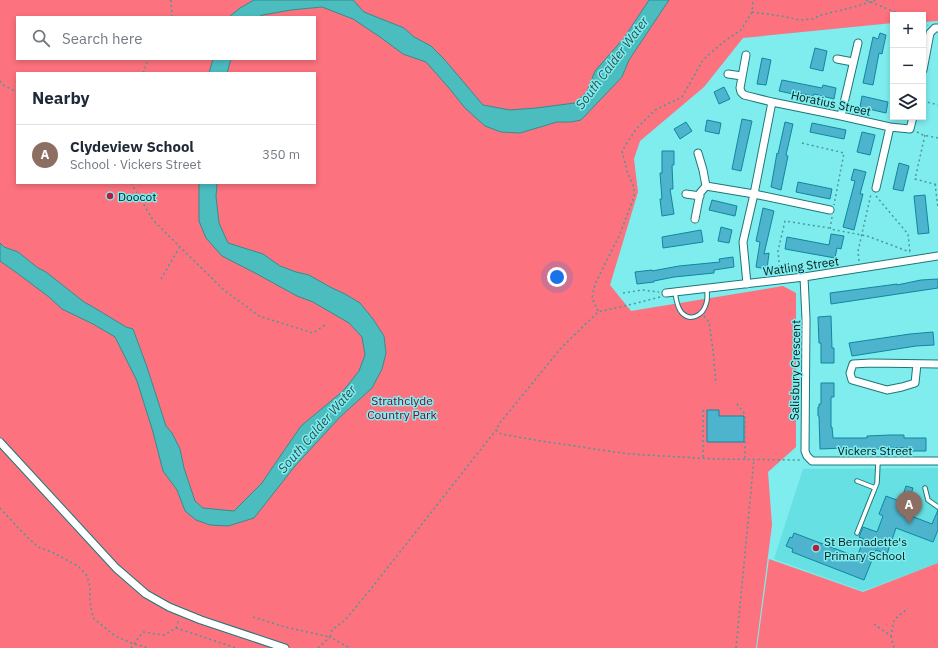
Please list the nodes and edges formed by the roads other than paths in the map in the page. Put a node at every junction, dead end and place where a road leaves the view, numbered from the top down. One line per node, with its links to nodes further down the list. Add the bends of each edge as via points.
1 (938, 28): 3 (street, via 930,33)
2 (858, 43): 6 (street)
3 (926, 54)
4 (746, 55): 8 (street, Horatius Street)
5 (838, 59): 6 (street)
6 (853, 62): 10 (street)
7 (728, 74): 8 (street)
8 (742, 76): 9 (street, Horatius Street, via 740,88 744,95)
9 (772, 102): 10 (street, Horatius Street); 17 (street, Horatius Street)
10 (840, 116): 12 (street, Horatius Street)
11 (912, 120): 12 (street, Horatius Street, via 910,129)
12 (890, 127): 15 (street)
13 (698, 153): 14 (street)
14 (706, 186): 17 (street); 18 (street)
15 (876, 188)
16 (686, 194): 18 (street)
17 (754, 194): 19 (street); 23 (street, Horatius Street, via 743,242)
18 (700, 196): 20 (street)
19 (830, 210)
20 (695, 219)
21 (938, 256): 22 (street, Watling Street)
22 (804, 277): 23 (street, Watling Street); 30 (street, Salisbury Crescent, via 804,451)
23 (747, 284): 24 (street, Watling Street)
24 (707, 289): 25 (street, Watling Street); 25 (lane, via 704,310 698,316 690,318 683,314 676,301)
25 (675, 292): 26 (street, Watling Street)
26 (663, 295)
27 (917, 364): 27 (street, via 915,383 887,390 852,380 850,373 853,364); 28 (street)
28 (938, 364)
29 (0, 442): 38 (street, via 116,568 146,594 169,607)
30 (812, 461): 31 (street, Vickers Street)
31 (878, 461): 32 (street, Vickers Street); 34 (lane, via 878,480)
32 (938, 461)
33 (857, 481): 34 (lane)
34 (875, 488): 37 (lane)
35 (925, 488): 36 (lane, via 928,500)
36 (938, 507)
37 (857, 533)
38 (284, 648)

